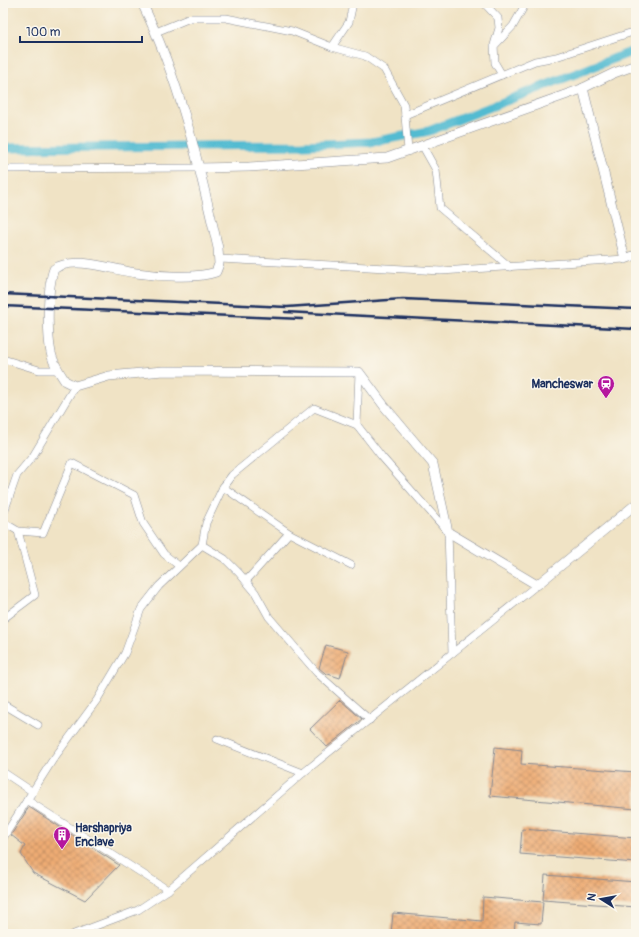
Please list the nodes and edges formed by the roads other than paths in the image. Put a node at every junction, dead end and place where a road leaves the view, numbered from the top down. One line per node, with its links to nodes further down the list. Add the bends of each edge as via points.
1 (142, 3): 6 (street)
2 (353, 3): 8 (street, via 349,22)
3 (484, 3): 7 (street, via 498,18 499,28)
4 (526, 3): 7 (street, via 513,26)
5 (636, 31): 10 (street, via 535,61)
6 (156, 32): 8 (street, via 190,18 226,18 292,30); 15 (street, via 189,128)
7 (494, 45): 10 (street, via 494,63)
8 (332, 47): 12 (street, via 365,56 384,69 404,105)
9 (636, 65): 11 (street)
10 (502, 75): 12 (street)
11 (583, 88): 13 (street); 19 (street)
12 (405, 117): 14 (street)
13 (422, 146): 14 (street); 20 (street, via 436,170 440,208)
14 (408, 150): 15 (street, via 387,158)
15 (198, 168): 16 (street); 18 (street)
16 (3, 169)
17 (636, 255): 19 (street)
18 (220, 259): 20 (street, via 441,271); 22 (street, via 216,272 197,275 142,273 86,264 60,264 54,268 49,307 51,353)
19 (625, 259): 20 (street)
20 (510, 266)
21 (3, 359): 22 (street, via 40,370)
22 (58, 370): 24 (street, via 65,381)
23 (359, 372): 24 (street, via 163,371 108,376); 25 (street); 31 (street, via 433,464)
24 (75, 386): 28 (street, via 33,456 17,475)
25 (357, 425): 26 (street, via 314,408 232,475); 31 (street)
26 (223, 487): 32 (street); 33 (street, via 206,523)
27 (635, 507): 37 (street)
28 (3, 515)
29 (3, 522): 30 (street)
30 (18, 531): 35 (street, via 43,533 72,463 134,495 143,523 164,554); 38 (street, via 34,595)
31 (448, 532): 37 (street); 39 (street)
32 (289, 533): 34 (street); 36 (street)
33 (202, 545): 35 (street); 36 (street, via 225,559)
34 (351, 565)
35 (180, 566): 46 (street, via 159,586 141,609 125,653 97,700 70,735)
36 (246, 580): 41 (street, via 256,592 269,618 317,672)
37 (537, 585): 39 (street)
38 (3, 619)
39 (452, 653): 41 (street)
40 (3, 704): 42 (street)
41 (370, 720): 45 (street)
42 (38, 725)
43 (217, 739): 45 (street)
44 (3, 772): 46 (street)
45 (302, 773): 49 (street)
46 (33, 792): 47 (street)
47 (28, 800): 48 (street); 49 (street)
48 (3, 838)
49 (168, 890): 50 (street, via 138,910)
50 (74, 934)

